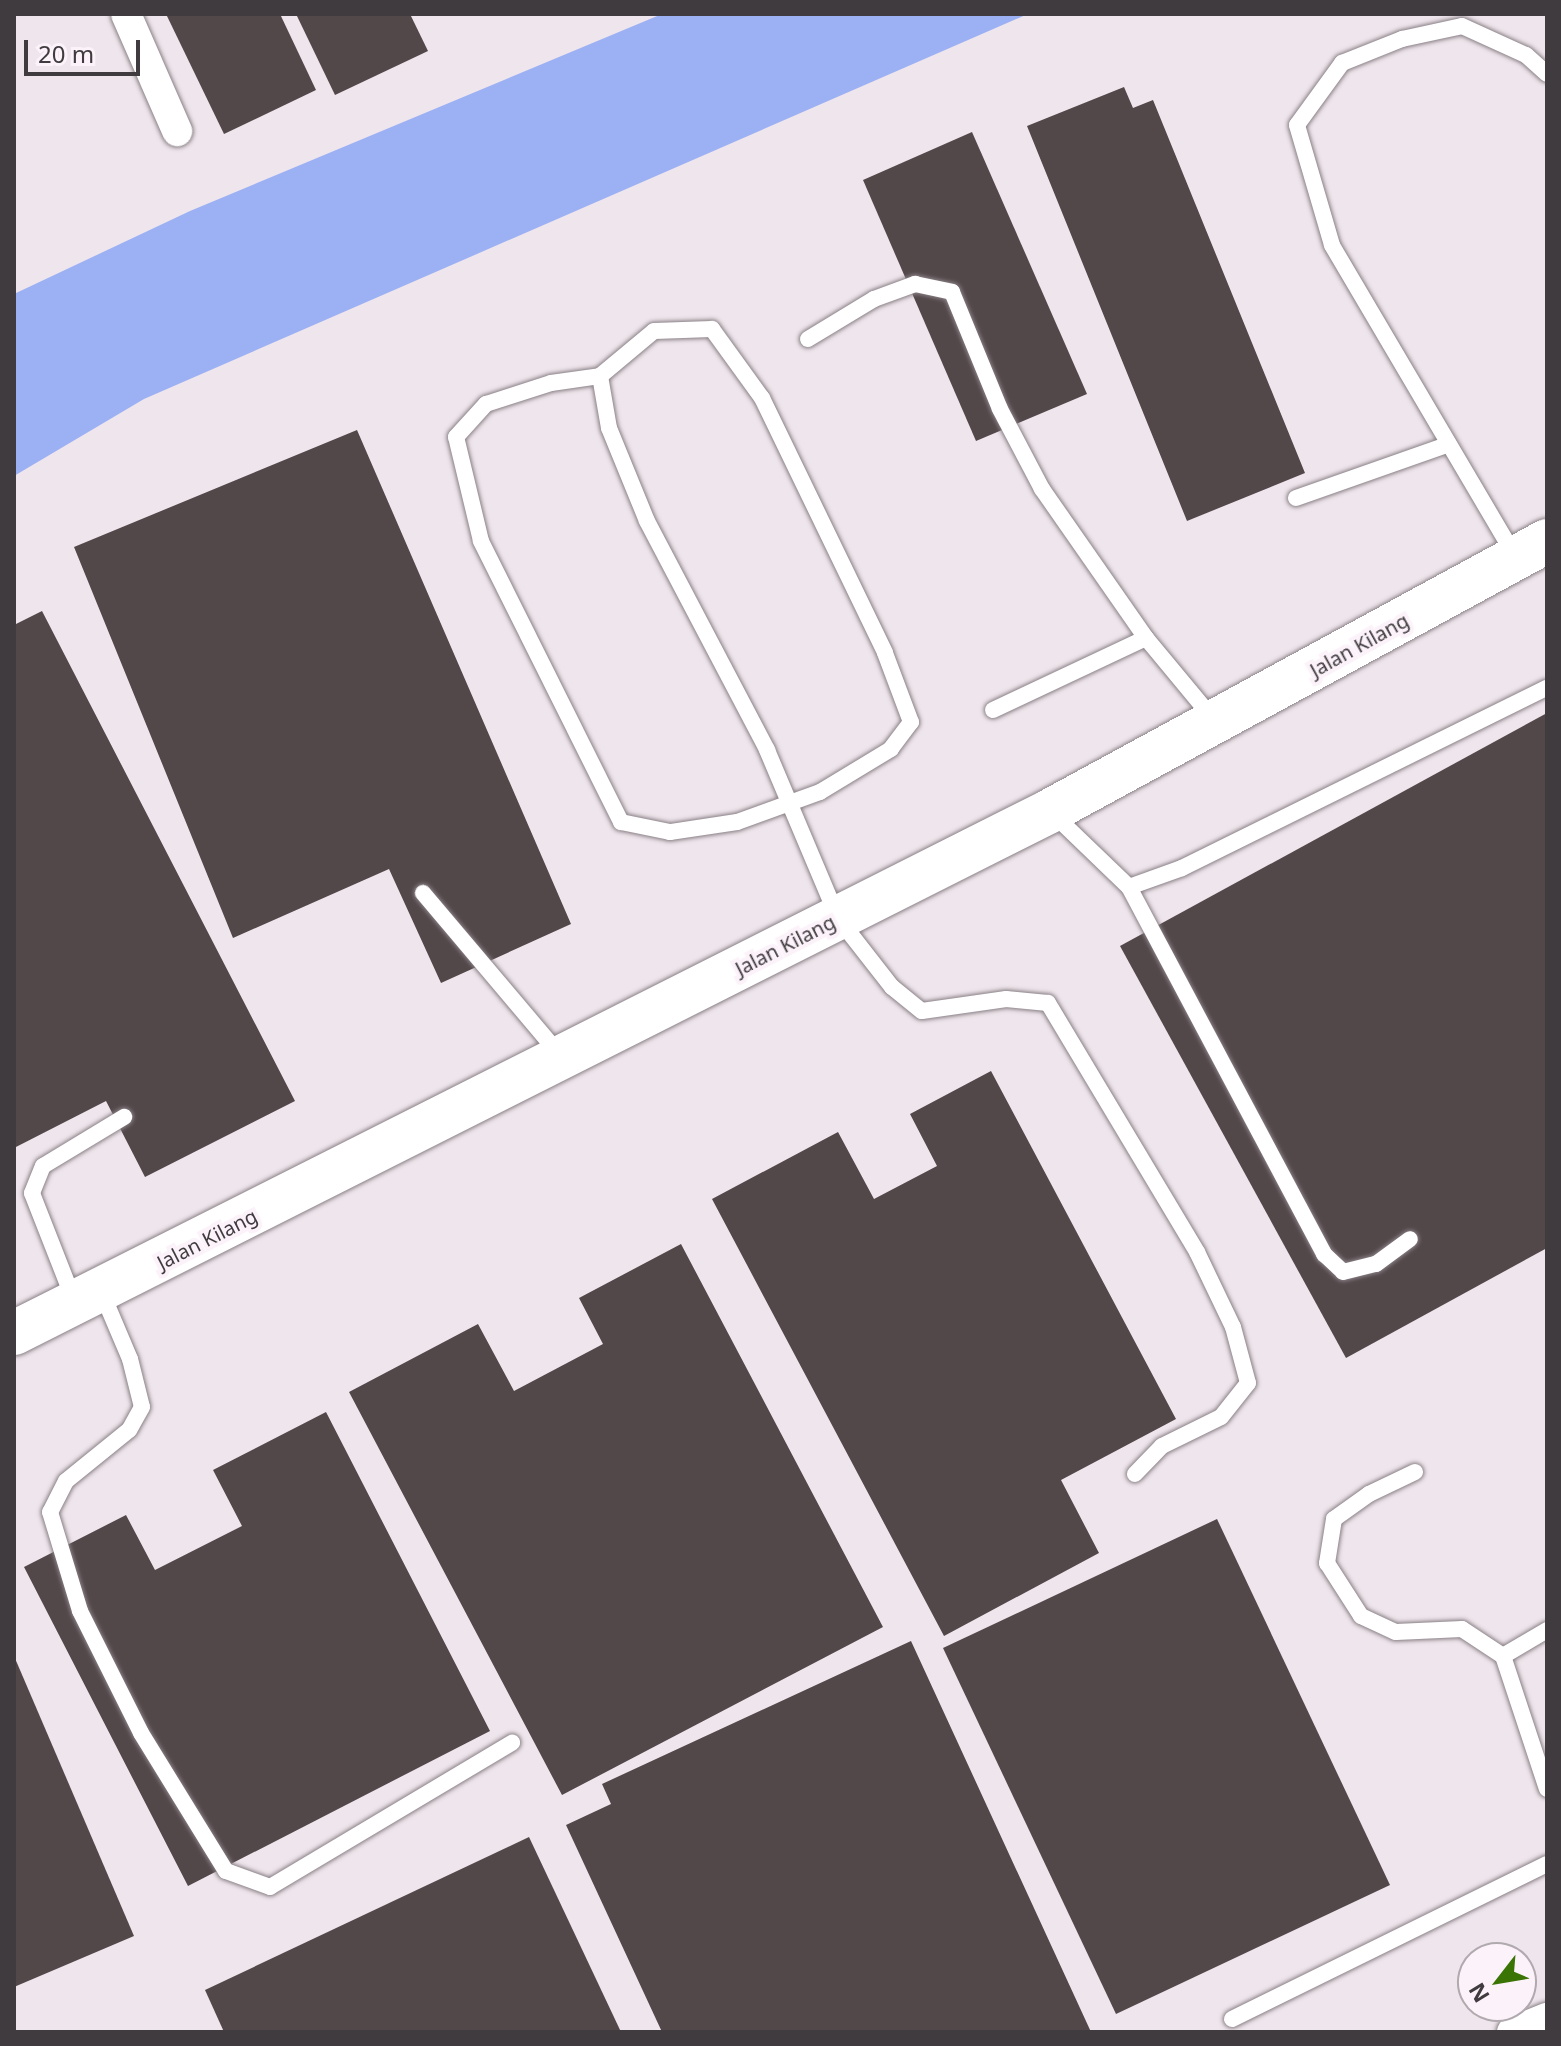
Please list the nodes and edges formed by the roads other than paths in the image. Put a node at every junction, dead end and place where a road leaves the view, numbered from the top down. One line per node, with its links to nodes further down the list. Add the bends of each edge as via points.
1 (126, 14): 3 (street)
2 (1547, 74): 6 (lane, via 1526,55 1462,26 1447,29 1402,39 1342,63 1297,125 1332,245)
3 (177, 131)
4 (808, 339): 9 (lane, via 874,299 915,284 952,292 1000,409 1042,489)
5 (600, 376): 13 (lane, via 609,428 647,521 767,750); 13 (lane, via 654,331 712,329 762,398 885,653 911,722 891,749 857,774); 13 (lane, via 551,383 486,404 456,437 481,541 621,822 670,832 737,822)
6 (1449, 444): 7 (lane); 8 (lane)
7 (1296, 498)
8 (1531, 549): 12 (street, Jalan Kilang)
9 (1146, 638): 11 (lane); 12 (lane)
10 (1547, 688): 15 (lane, via 1182,868)
11 (993, 710)
12 (1218, 724): 14 (street, Jalan Kilang)
13 (787, 803): 17 (lane)
14 (1050, 811): 15 (lane); 17 (street, Jalan Kilang)
15 (1129, 887): 20 (lane, via 1324,1254 1343,1272 1376,1264)
16 (423, 893): 18 (lane)
17 (838, 918): 18 (street, Jalan Kilang); 24 (lane, via 892,987 922,1011 1006,999 1048,1003 1197,1252 1233,1327 1248,1383 1221,1417 1162,1446)
18 (563, 1059): 21 (street, Jalan Kilang)
19 (124, 1117): 21 (lane, via 43,1166 32,1193)
20 (1410, 1239)
21 (89, 1299): 22 (street, Jalan Kilang); 27 (lane, via 130,1359 142,1407 129,1430 66,1481 50,1512 87,1625 141,1733 226,1871 270,1887)
22 (14, 1333)
23 (1415, 1472): 26 (lane, via 1334,1519 1327,1563 1361,1616 1396,1632 1462,1629)
24 (1135, 1474)
25 (1547, 1630): 26 (lane)
26 (1503, 1656): 28 (lane)
27 (512, 1743)
28 (1540, 1753): 29 (lane)
29 (1547, 1789)
30 (1547, 1864): 32 (lane)
31 (1547, 2018): 33 (street)
32 (1232, 2019)
33 (1512, 2032)

